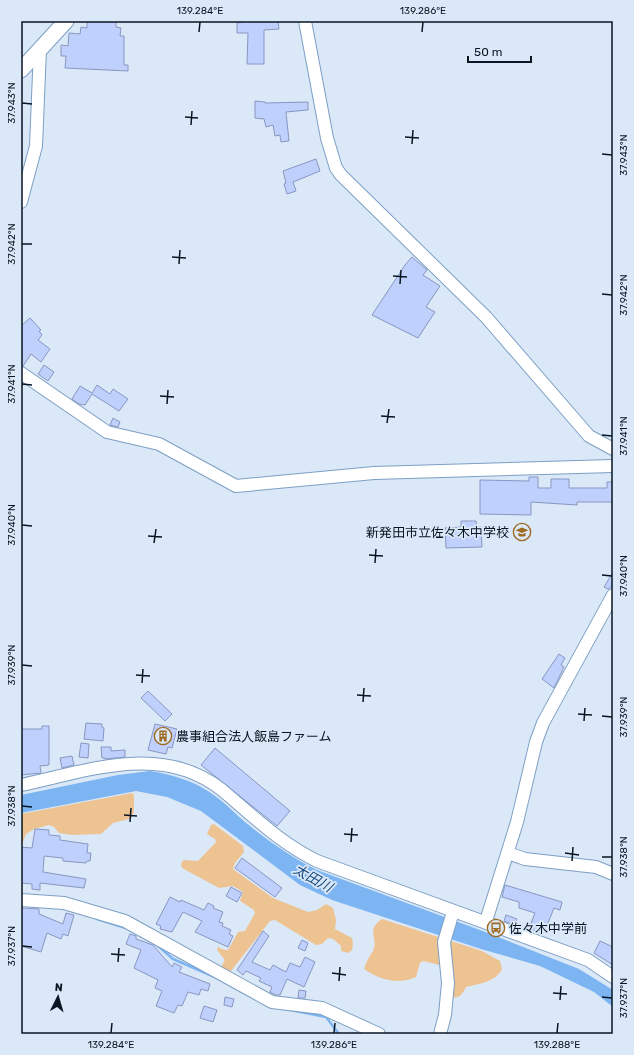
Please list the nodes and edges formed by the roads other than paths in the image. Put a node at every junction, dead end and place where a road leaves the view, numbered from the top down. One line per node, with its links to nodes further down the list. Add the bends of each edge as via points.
1 (66, 21): 3 (main road)
2 (305, 21): 7 (street, via 327,138 336,168 341,175 486,316 589,436)
3 (40, 49): 4 (main road); 5 (street, via 36,146)
4 (21, 70)
5 (21, 202)
6 (21, 373): 8 (street, via 107,432 159,444 236,486 374,473)
7 (613, 449)
8 (613, 466)
9 (613, 594): 11 (street, via 543,723)
10 (21, 785): 14 (street, via 136,762 172,765 215,786 279,839 303,854)
11 (508, 853): 12 (street, via 525,859 596,867); 15 (street)
12 (613, 874)
13 (21, 900): 17 (street, via 64,903 125,921 272,1002 322,1008)
14 (452, 914): 15 (street); 18 (street, via 444,942 448,983)
15 (486, 922): 16 (street, via 588,960)
16 (613, 978)
17 (380, 1034)
18 (440, 1034)

